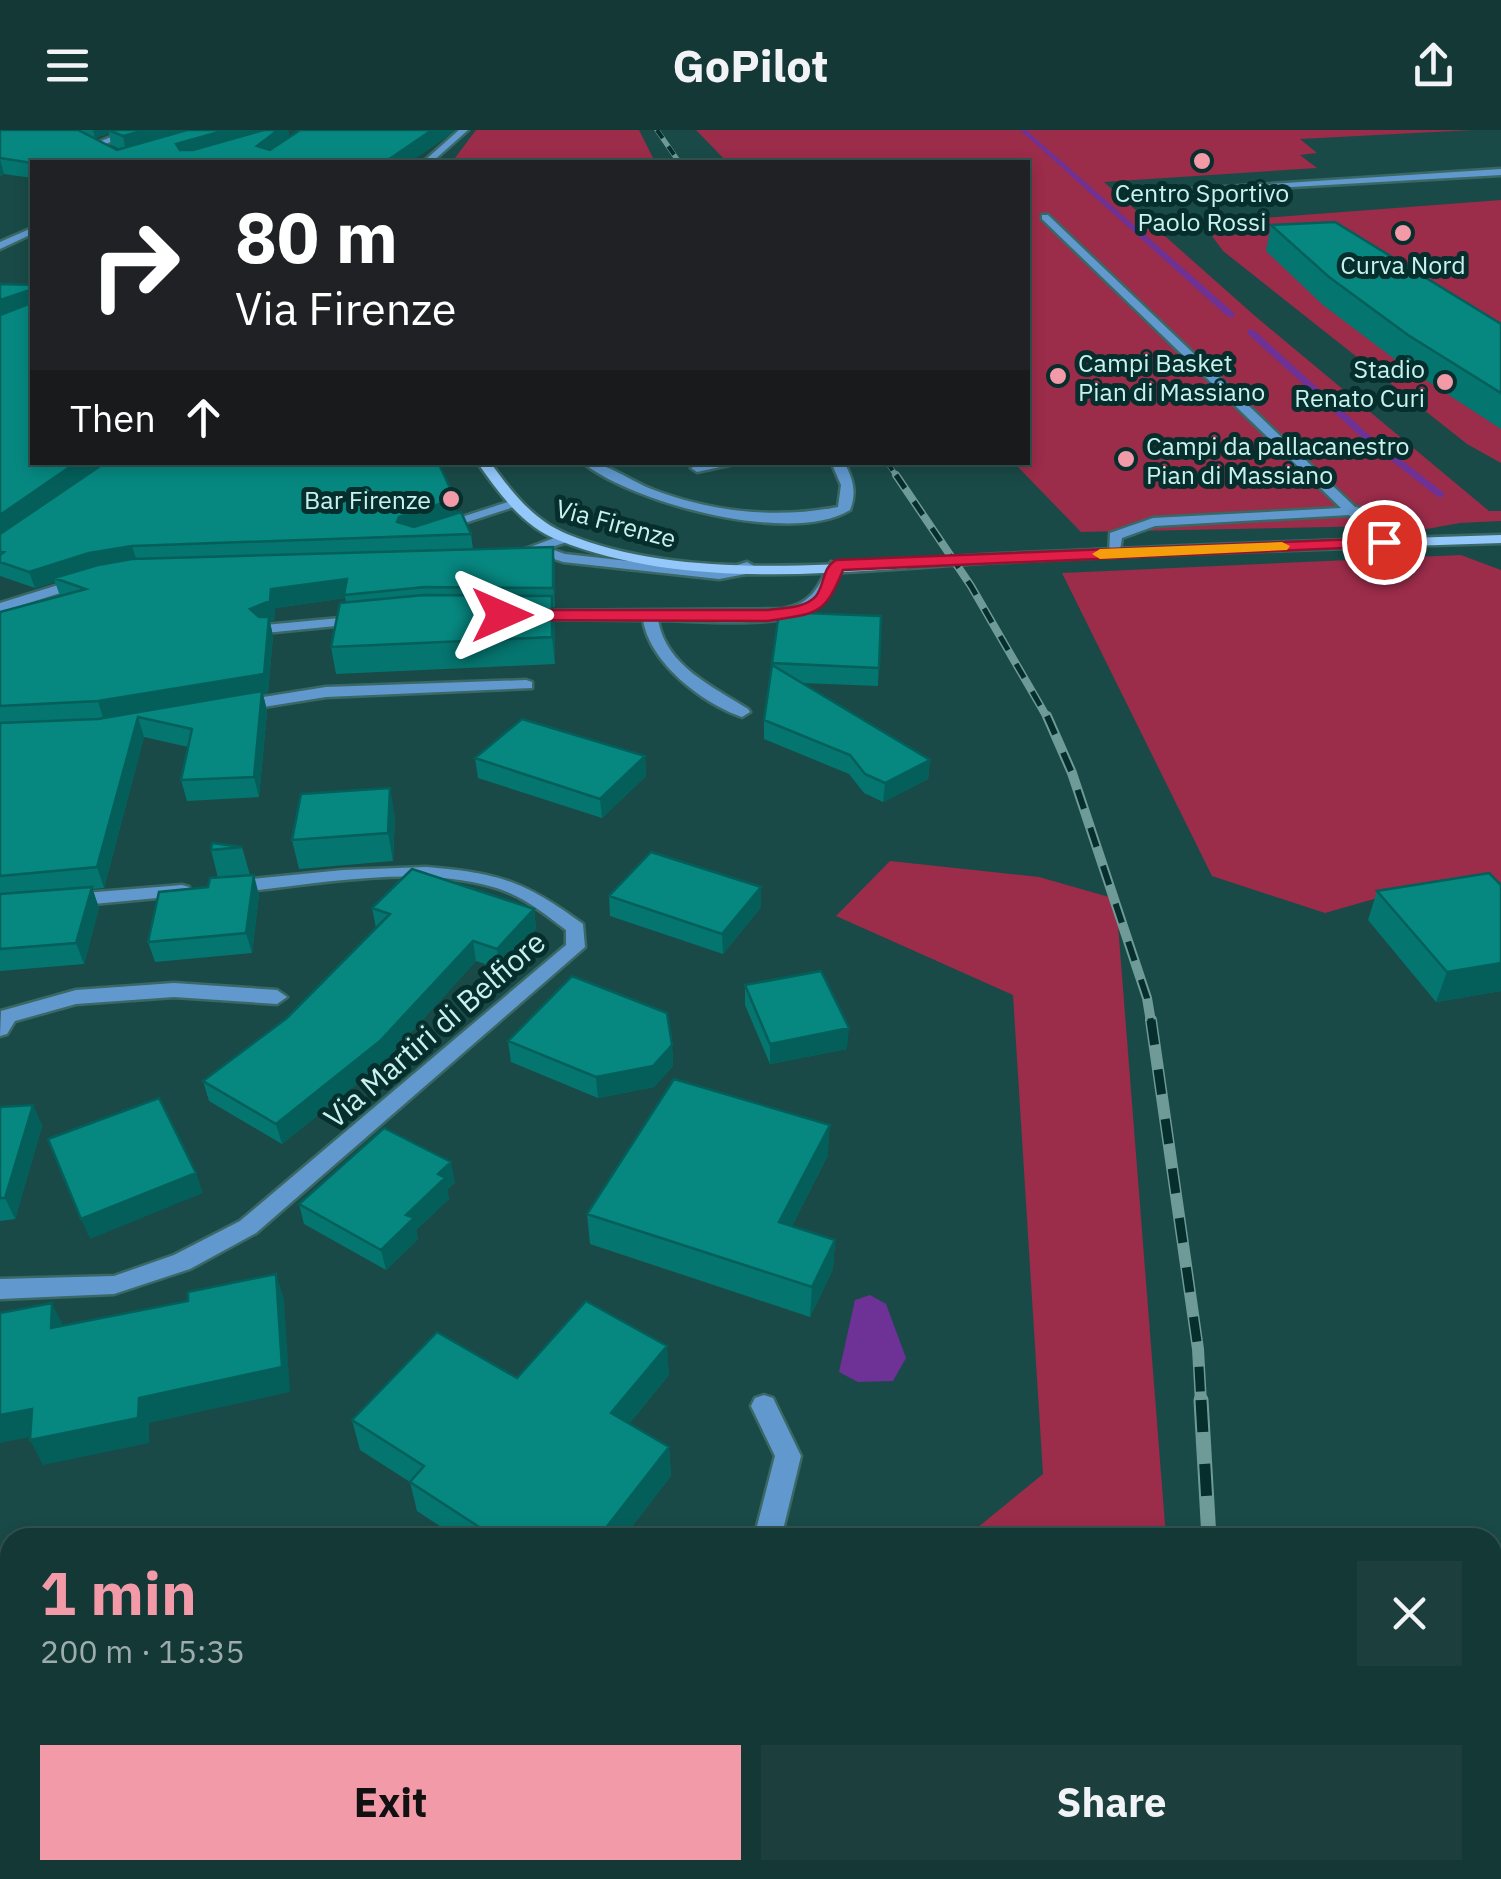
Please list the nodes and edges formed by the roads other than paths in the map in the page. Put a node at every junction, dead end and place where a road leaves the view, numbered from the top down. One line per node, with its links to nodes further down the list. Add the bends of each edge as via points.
1 (135, 130): 4 (street)
2 (464, 130): 6 (street)
3 (77, 138): 4 (street)
4 (93, 146): 5 (street)
5 (109, 152)
6 (429, 160)
7 (1501, 172): 8 (street)
8 (1152, 192)
9 (1045, 217): 18 (street)
10 (30, 232): 11 (street)
11 (0, 246)
12 (485, 465): 17 (main road, Via Firenze)
13 (593, 465): 15 (street, via 619,482 746,516 843,510 849,482)
14 (717, 465): 16 (street)
15 (840, 465)
16 (697, 468)
17 (516, 504): 19 (street); 20 (main road, Via Firenze)
18 (1356, 511): 22 (street); 24 (street, via 1154,522 1115,536)
19 (428, 530)
20 (565, 538): 23 (street); 27 (main road, Via Firenze, via 669,562)
21 (1501, 539): 22 (main road, Via Firenze)
22 (1384, 542): 24 (main road, Via Firenze)
23 (539, 549): 25 (street); 27 (street, via 563,558 719,575)
24 (1114, 553): 26 (main road, Via Firenze)
25 (507, 556)
26 (836, 565): 27 (main road, Via Firenze); 31 (street, via 822,600 804,610)
27 (747, 566)
28 (100, 576): 29 (street)
29 (0, 608)
30 (520, 615): 31 (street)
31 (650, 616): 36 (street, via 650,638 665,660)
32 (374, 619): 33 (street)
33 (265, 628)
34 (526, 685): 35 (street, via 326,692)
35 (228, 708)
36 (742, 712)
37 (58, 902): 40 (street, Via Martiri di Belfiore, via 457,873 529,894 576,928 576,947 248,1227 182,1262 114,1286)
38 (276, 996): 39 (street, via 174,990 76,996 8,1016)
39 (0, 1029)
40 (0, 1289)
41 (764, 1406): 42 (street, via 788,1456)
42 (770, 1528)

